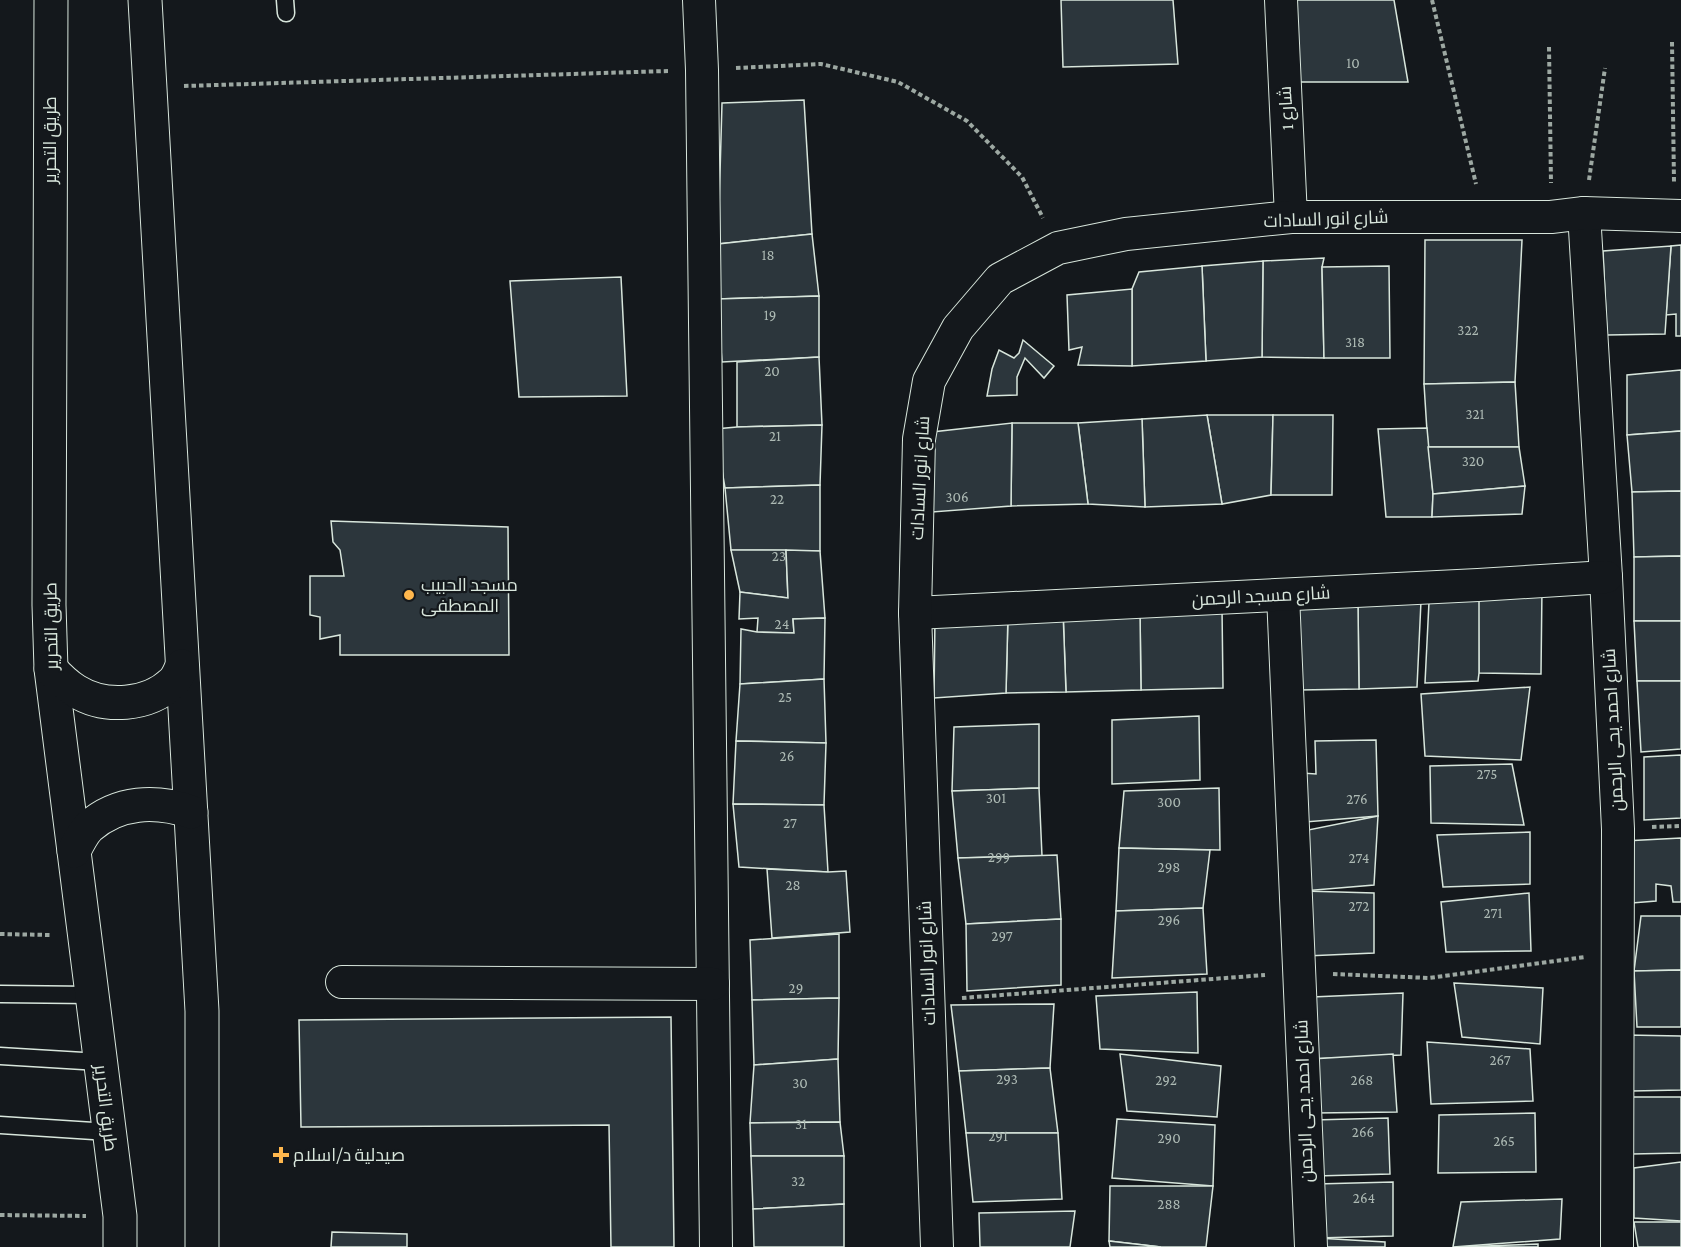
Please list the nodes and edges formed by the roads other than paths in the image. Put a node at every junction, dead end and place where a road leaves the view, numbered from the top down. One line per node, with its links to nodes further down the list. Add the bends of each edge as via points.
1 (51, 0): 12 (street, طريق التحرير)
2 (145, 0): 11 (street)
3 (699, 0): 16 (street)
4 (1281, 0): 7 (street, شارع 1)
5 (1584, 213): 6 (street, شارع انور السادات); 7 (street, شارع انور السادات, via 1551,217); 8 (street, شارع احمد يحى الرحمن)
6 (1678, 216)
7 (1291, 217): 10 (street, شارع انور السادات, via 1126,234 1058,248 1000,279 958,328 929,381 919,439)
8 (1606, 577): 9 (street, شارع مسجد الرحمن); 28 (street, شارع احمد يحى الرحمن, via 1618,829)
9 (1283, 595): 10 (street, شارع مسجد الرحمن); 27 (street, شارع احمد يحى الرحمن)
10 (915, 613): 26 (street, شارع انور السادات)
11 (183, 666): 12 (street, via 174,681 160,691 127,702 93,699 63,682); 13 (street)
12 (51, 669): 14 (street, طريق التحرير)
13 (191, 812): 14 (street, via 158,804 120,809 87,828); 24 (street, via 202,1011)
14 (74, 850): 18 (street, طريق التحرير)
15 (342, 982): 16 (street)
16 (712, 984): 25 (street)
17 (0, 994): 18 (lane)
18 (92, 995): 20 (street, طريق التحرير)
19 (0, 1056): 20 (lane)
20 (100, 1062): 22 (street, طريق التحرير)
21 (0, 1125): 22 (lane)
22 (109, 1132): 23 (street, طريق التحرير)
23 (120, 1231)
24 (202, 1247)
25 (716, 1247)
26 (938, 1247)
27 (1311, 1247)
28 (1617, 1247)

